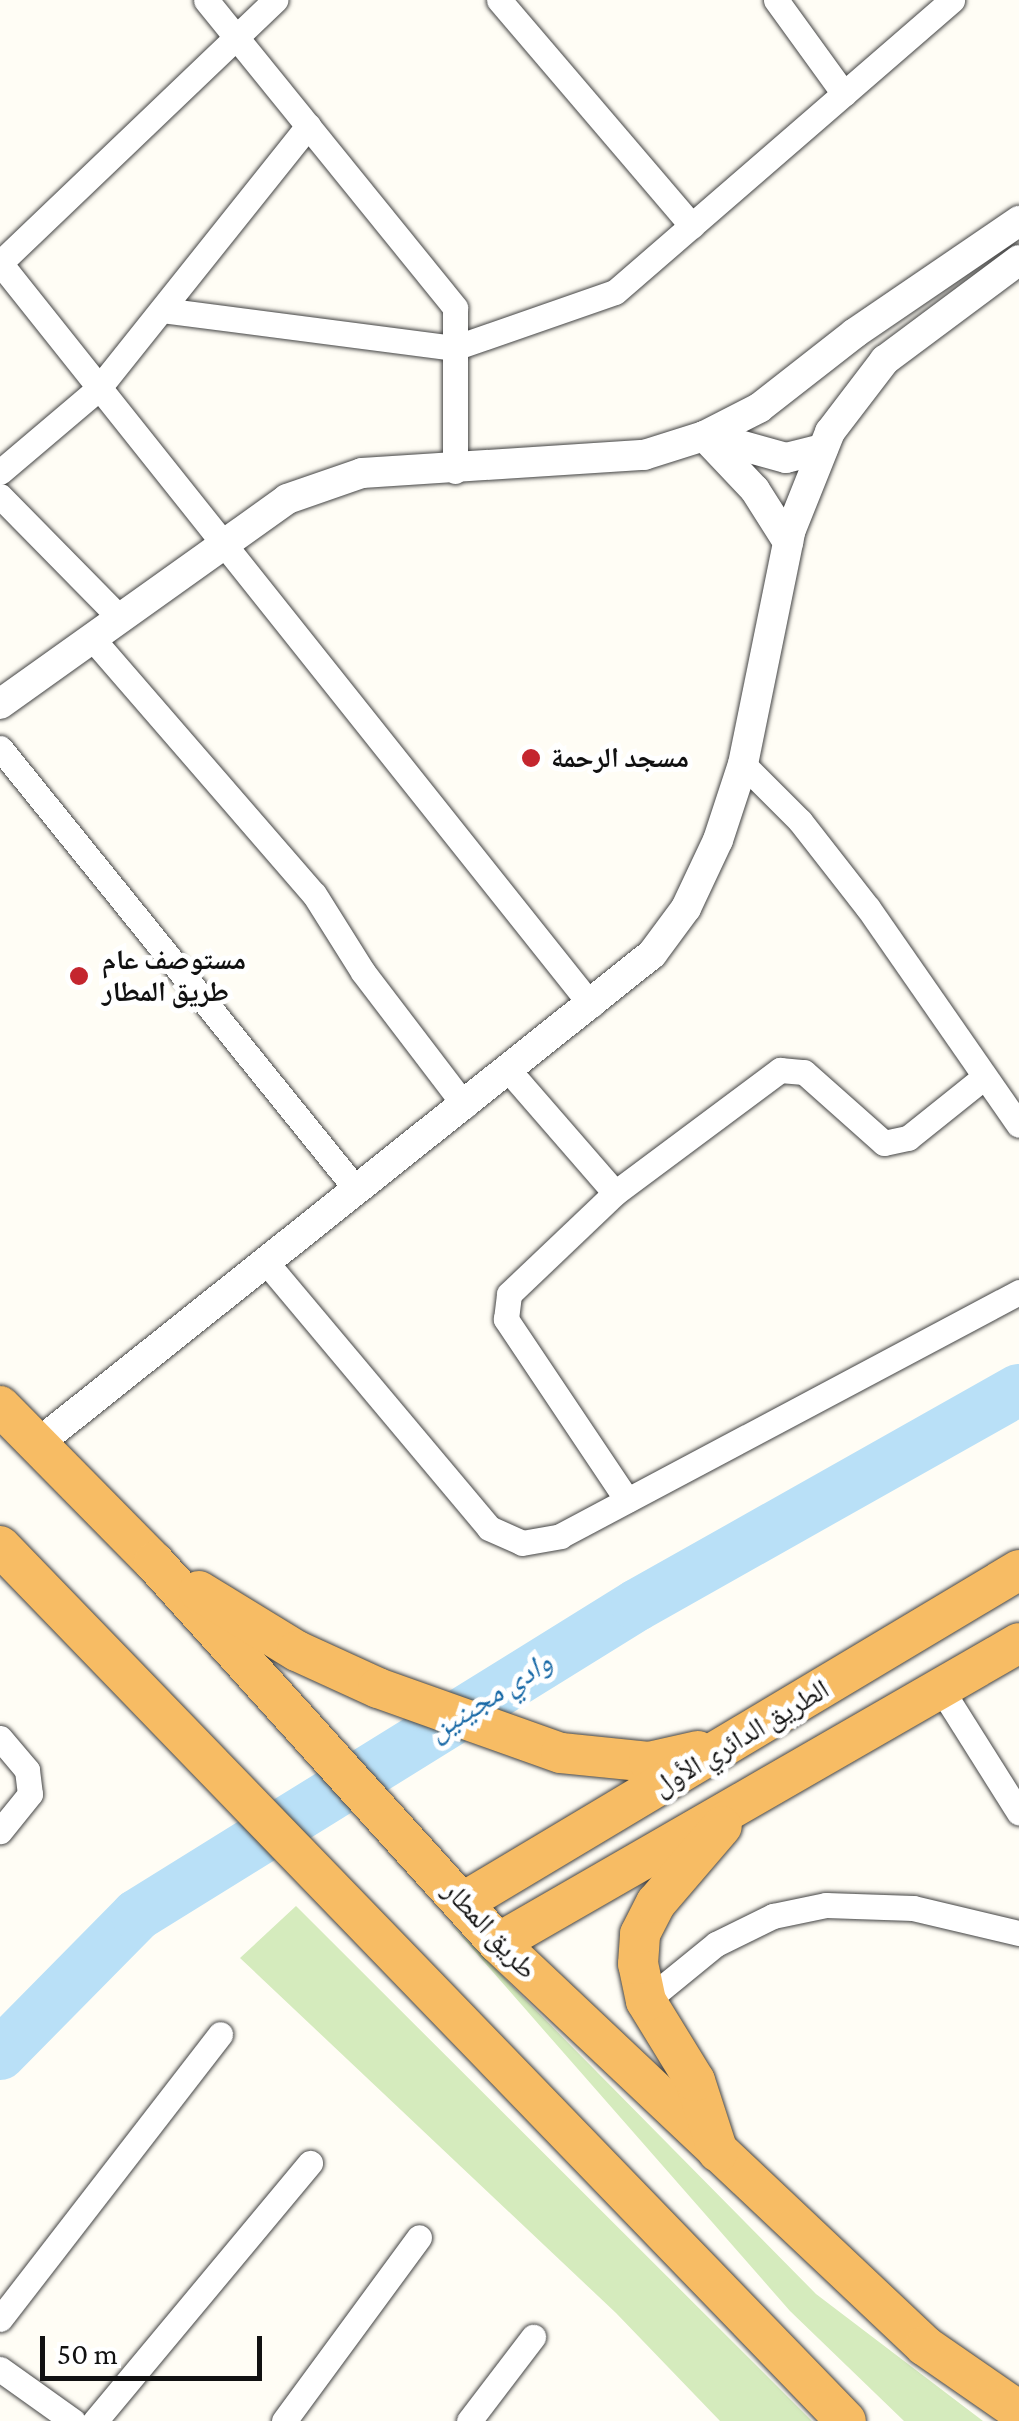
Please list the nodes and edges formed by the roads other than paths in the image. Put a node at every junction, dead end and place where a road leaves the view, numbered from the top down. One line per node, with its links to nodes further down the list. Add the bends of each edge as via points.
1 (206, 0): 6 (street)
2 (275, 0): 6 (street)
3 (499, 0): 10 (street)
4 (776, 0): 7 (street)
5 (952, 0): 7 (street)
6 (237, 38): 8 (street); 12 (street)
7 (844, 94): 10 (street)
8 (308, 126): 13 (street); 14 (street, via 455,308)
9 (1019, 221): 16 (street, via 759,408)
10 (692, 226): 14 (street, via 615,292)
11 (1019, 260): 17 (street, via 886,360 858,389)
12 (0, 263): 15 (street)
13 (162, 310): 14 (street); 15 (street)
14 (454, 348): 18 (street)
15 (98, 388): 19 (street); 22 (street)
16 (704, 436): 17 (street, via 786,458); 18 (street, via 644,455); 21 (street, via 755,490)
17 (823, 449): 21 (street)
18 (455, 471): 22 (street, via 362,473 287,499)
19 (0, 472)
20 (0, 496): 23 (street)
21 (788, 542): 27 (street)
22 (221, 543): 23 (street); 28 (street)
23 (118, 616): 24 (street)
24 (91, 637): 25 (street); 31 (street, via 314,894 363,972)
25 (0, 704)
26 (0, 748): 33 (street)
27 (742, 764): 28 (street, via 686,908 652,954); 30 (street, via 800,821 868,908)
28 (591, 1005): 29 (street)
29 (510, 1072): 31 (street); 34 (street)
30 (983, 1078): 32 (street); 34 (street, via 908,1138 884,1143 804,1072 780,1070)
31 (466, 1106): 33 (street)
32 (1019, 1126)
33 (356, 1189): 35 (street)
34 (615, 1192): 39 (street, via 509,1294 504,1312)
35 (266, 1262): 38 (street); 39 (street, via 489,1528 522,1543 560,1536)
36 (1019, 1292): 39 (street)
37 (0, 1406): 38 (highway, طريق المطار)
38 (36, 1444): 41 (highway, طريق المطار)
39 (627, 1500)
40 (0, 1546): 66 (highway)
41 (154, 1562): 46 (highway, via 250,1625 378,1688 560,1752 650,1762); 50 (highway, طريق المطار)
42 (1019, 1570): 46 (highway, الطريق الدائري الأول)
43 (1019, 1643): 44 (highway, الطريق الدائري الأول)
44 (942, 1689): 47 (highway, الطريق الدائري الأول); 48 (street)
45 (0, 1738): 49 (street, via 27,1770 30,1794)
46 (738, 1741): 50 (highway, الطريق الدائري الأول)
47 (760, 1788): 52 (highway, الطريق الدائري الأول); 53 (highway, via 656,1903 640,1934)
48 (1019, 1814)
49 (0, 1831)
50 (462, 1903): 52 (highway, طريق المطار)
51 (1019, 1933): 53 (street, via 913,1908 826,1905 773,1916 716,1944)
52 (498, 1944): 55 (highway, طريق المطار)
53 (646, 2001): 55 (highway, via 695,2081)
54 (220, 2034): 58 (street)
55 (719, 2155): 61 (highway, طريق المطار, via 925,2346)
56 (310, 2162): 63 (street)
57 (418, 2237): 64 (street)
58 (0, 2319)
59 (534, 2337): 65 (street)
60 (0, 2369): 62 (street)
61 (1019, 2411)
62 (72, 2421)
63 (95, 2421)
64 (284, 2421)
65 (469, 2421)
66 (846, 2421)

